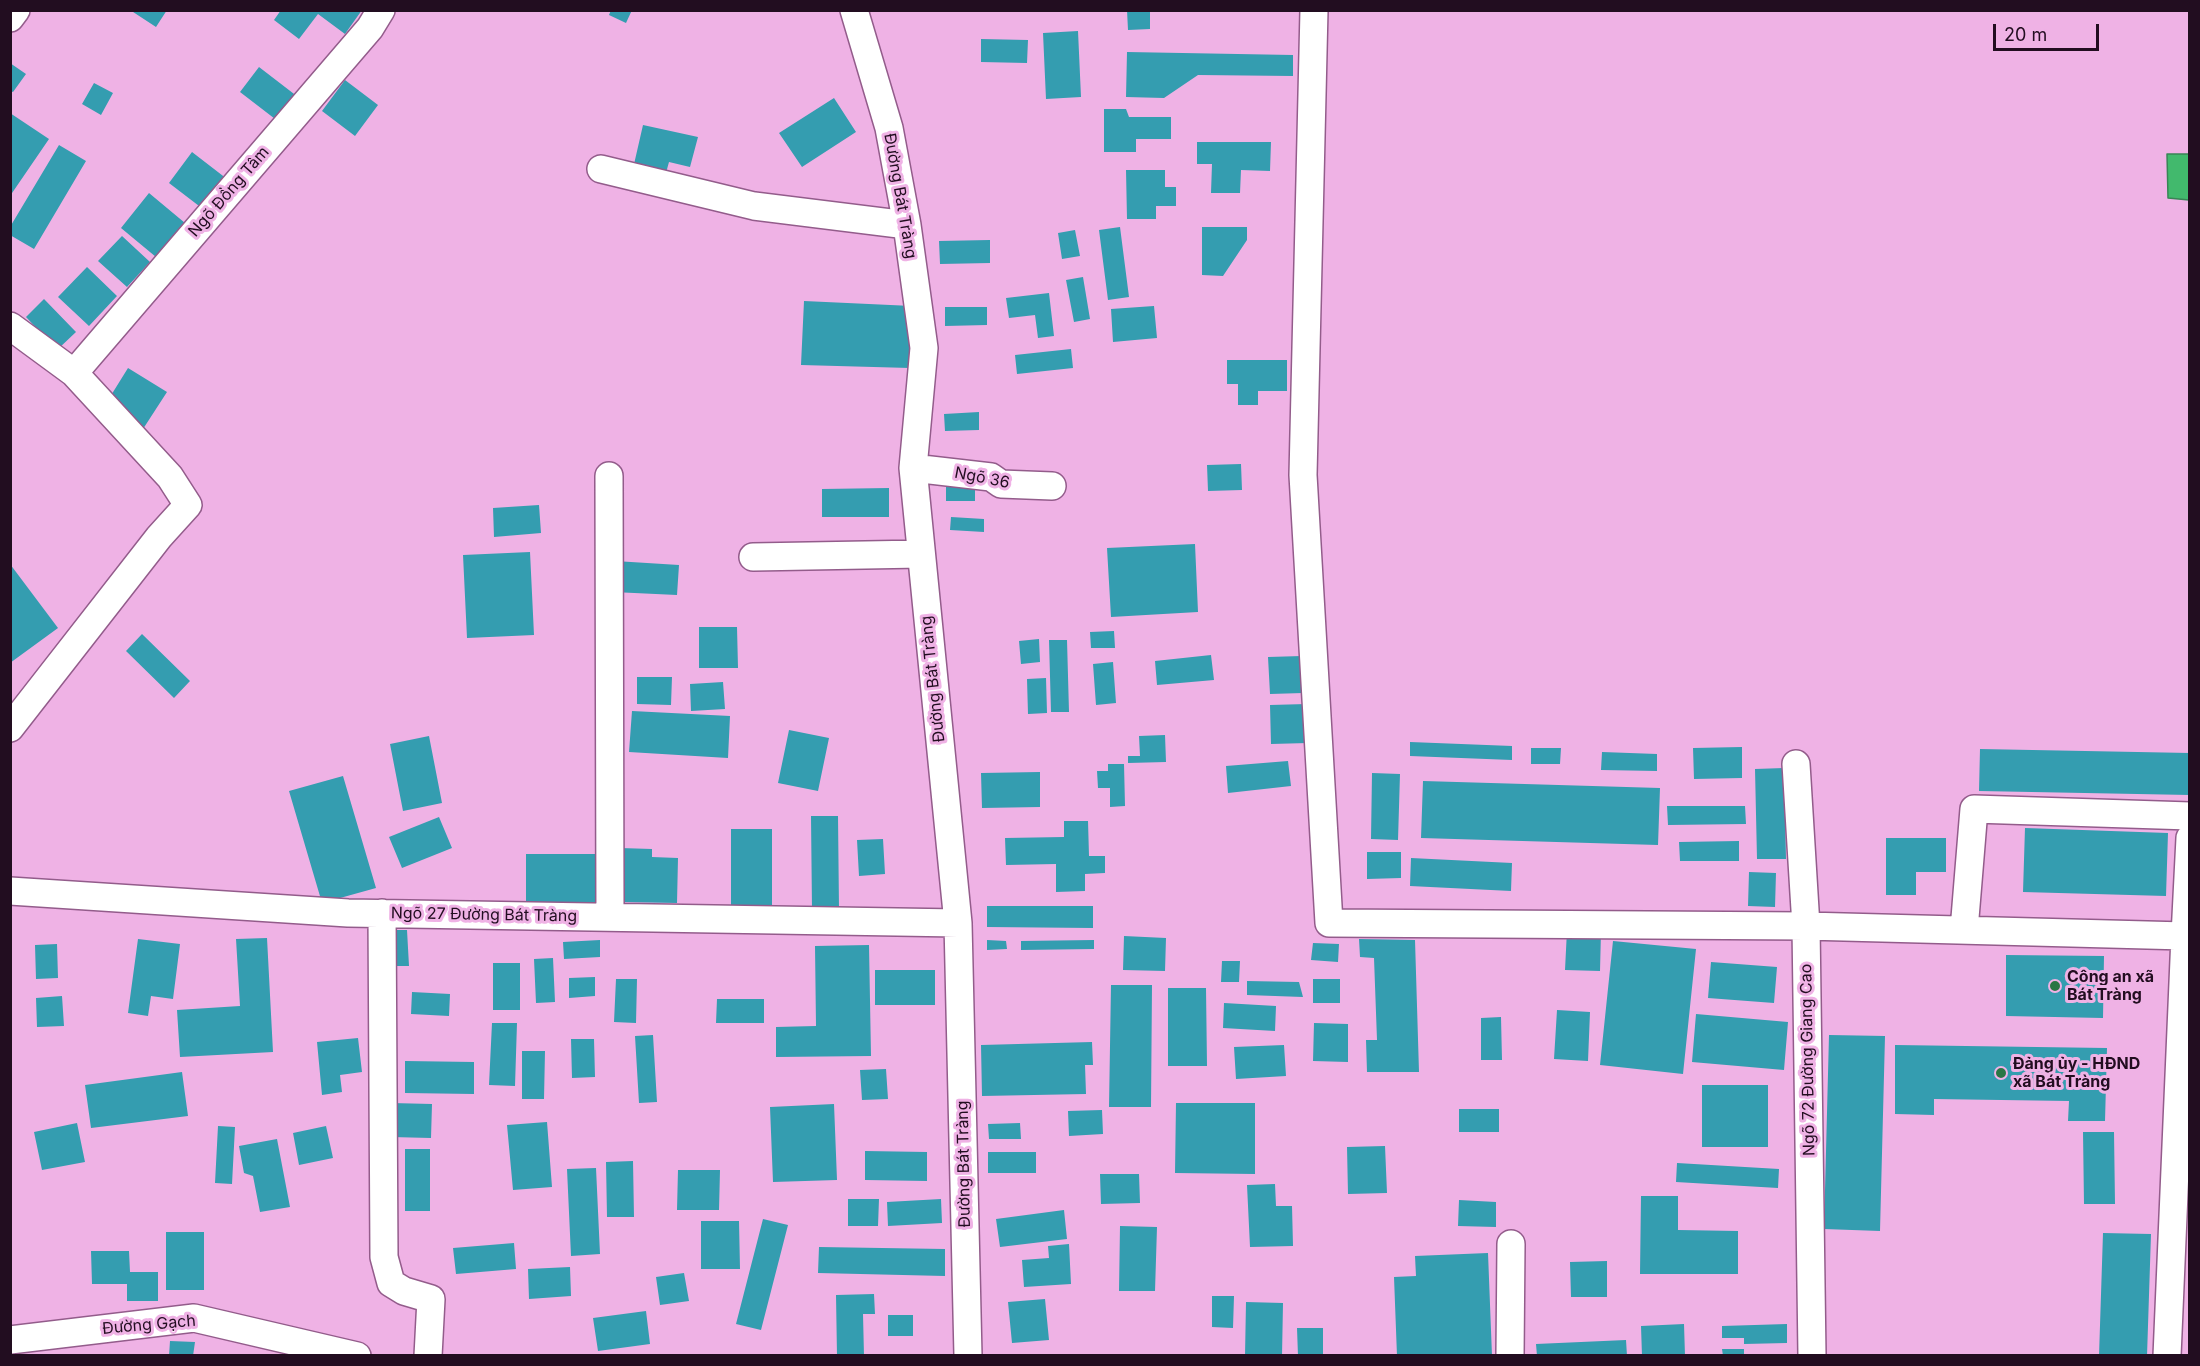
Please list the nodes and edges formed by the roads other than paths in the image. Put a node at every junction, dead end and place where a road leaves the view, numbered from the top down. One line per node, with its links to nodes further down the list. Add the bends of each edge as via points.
1 (16, 10): 5 (street)
2 (381, 10): 9 (street, Ngõ Đồng Tâm, via 370,28)
3 (854, 10): 7 (street, Đường Bát Tràng, via 889,128)
4 (1314, 10): 23 (street, via 1303,476 1329,923)
5 (10, 18)
6 (602, 169): 7 (street, via 754,206)
7 (907, 225): 10 (street, Đường Bát Tràng, via 924,348)
8 (10, 326): 9 (street)
9 (74, 373): 15 (street, via 170,477 188,505)
10 (913, 468): 12 (street, Ngõ 36, via 991,477 1001,484); 13 (street, Đường Bát Tràng)
11 (609, 476): 21 (street)
12 (1052, 486)
13 (921, 554): 14 (street); 22 (street, Đường Bát Tràng)
14 (753, 557)
15 (10, 728)
16 (1796, 764): 23 (street, Ngõ 72 Đường Giang Cao)
17 (2190, 816): 24 (street, via 1974,809)
18 (2190, 838): 25 (street)
19 (10, 891): 20 (street, Ngõ 27 Đường Bát Tràng)
20 (382, 914): 21 (street, Ngõ 27 Đường Bát Tràng); 30 (street, via 384,1257 391,1283 404,1292 431,1299)
21 (610, 917): 22 (street, Ngõ 27 Đường Bát Tràng)
22 (958, 923): 31 (street, Đường Bát Tràng)
23 (1806, 926): 24 (street); 33 (street, Ngõ 72 Đường Giang Cao)
24 (1964, 930): 25 (street)
25 (2185, 936): 34 (street)
26 (1511, 1244): 32 (street)
27 (10, 1340): 28 (street, Đường Gạch, via 194,1318)
28 (272, 1346): 29 (street, Đường Gạch)
29 (357, 1356)
30 (428, 1356)
31 (968, 1356)
32 (1510, 1356)
33 (1812, 1356)
34 (2167, 1356)

